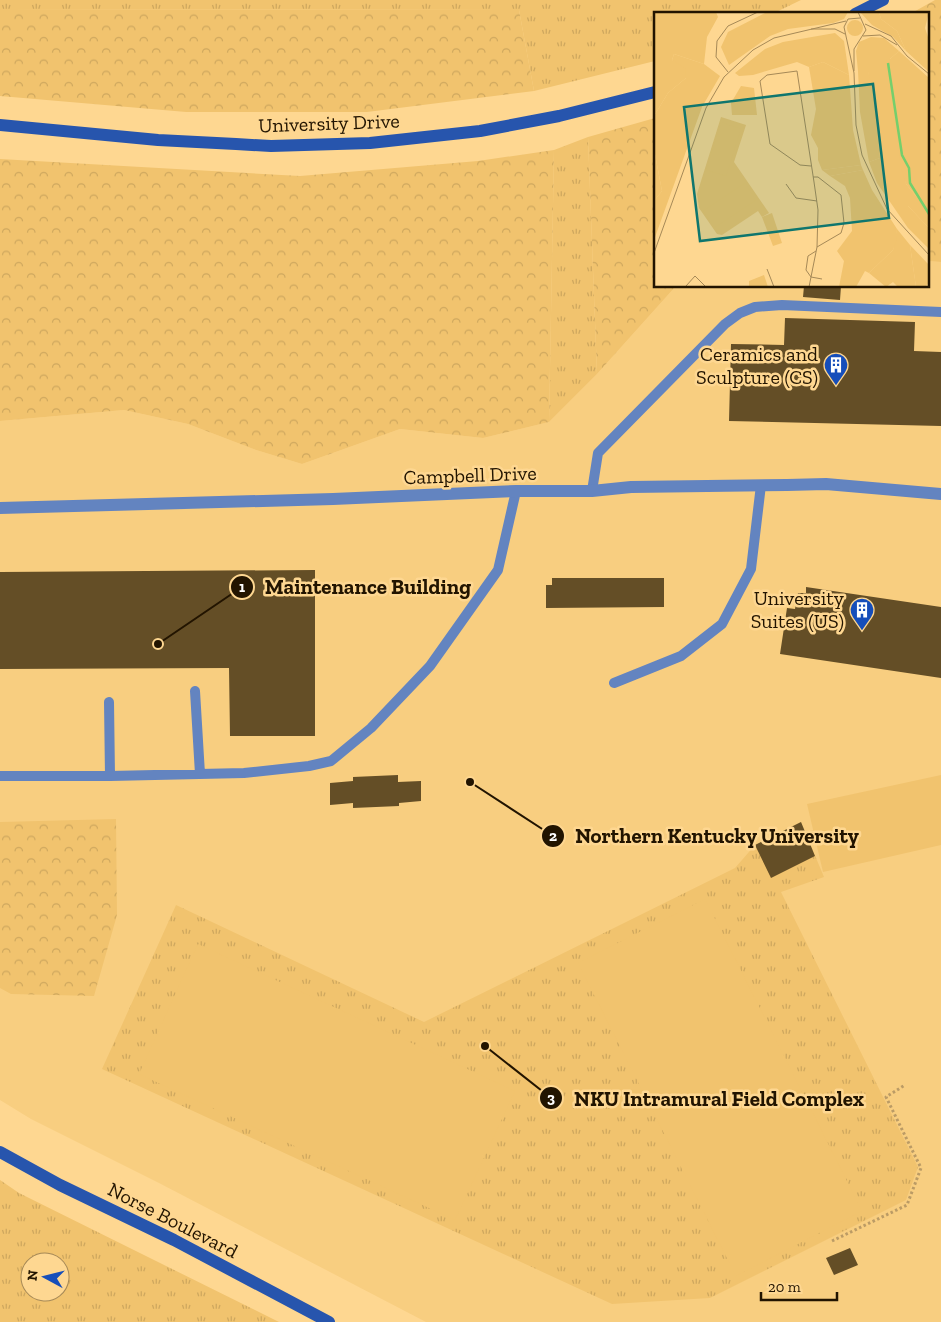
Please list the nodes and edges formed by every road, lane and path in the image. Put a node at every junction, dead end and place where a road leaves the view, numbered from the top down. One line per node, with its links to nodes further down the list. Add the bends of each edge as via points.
1 (883, 0): 2 (main road)
2 (859, 12)
3 (654, 92): 4 (main road, University Drive, via 559,116 480,131 370,143 271,146 158,140)
4 (0, 125)
5 (941, 312): 7 (lane, via 782,305 754,307 740,313 725,324 598,453)
6 (761, 485): 7 (street, Campbell Drive); 9 (street, Campbell Drive, via 826,484); 11 (lane, via 751,569 722,624 680,656)
7 (592, 490): 8 (street, Campbell Drive)
8 (516, 491): 10 (street, Campbell Drive); 14 (lane, via 498,570 430,666 371,728 331,761 244,773)
9 (941, 494)
10 (0, 508)
11 (614, 683)
12 (196, 691): 14 (lane)
13 (110, 702): 16 (lane)
14 (200, 774): 16 (lane)
15 (0, 776): 16 (lane)
16 (110, 776)
17 (905, 1085): 19 (path, via 886,1097 921,1168 907,1205)
18 (0, 1152): 20 (main road, Norse Boulevard)
19 (832, 1241)
20 (329, 1322)

